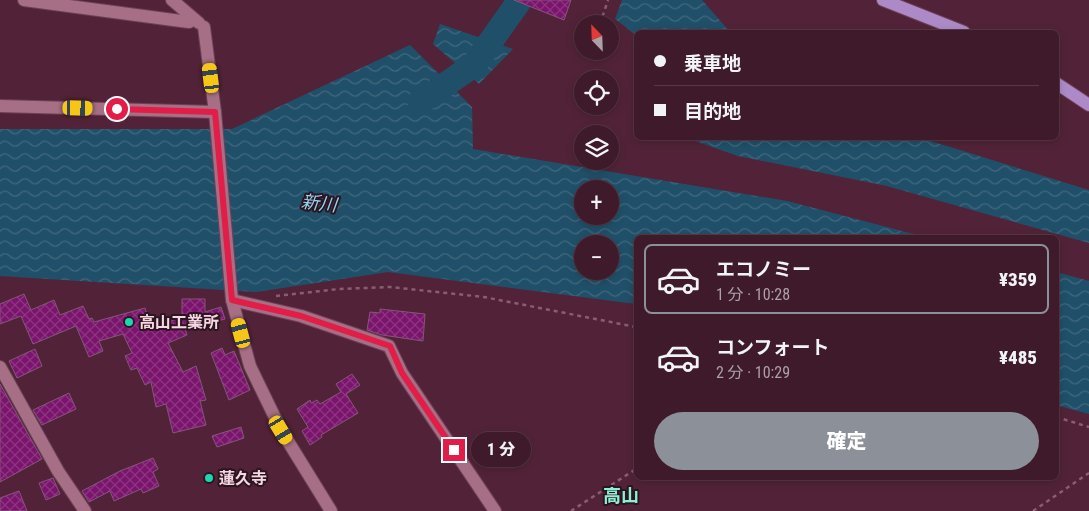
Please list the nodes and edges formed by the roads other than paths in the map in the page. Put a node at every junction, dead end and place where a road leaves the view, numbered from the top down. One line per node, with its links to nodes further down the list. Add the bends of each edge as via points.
1 (24, 0): 4 (street)
2 (172, 0): 4 (street)
3 (883, 0): 5 (main road)
4 (199, 23): 9 (street)
5 (959, 30)
6 (1059, 85): 7 (main road)
7 (1089, 105)
8 (0, 106): 9 (street)
9 (215, 112): 10 (street)
10 (231, 295): 13 (street, via 250,366 281,430); 14 (street, via 390,346 402,373)
11 (0, 367): 12 (street, via 58,471)
12 (85, 511)
13 (331, 511)
14 (495, 511)

